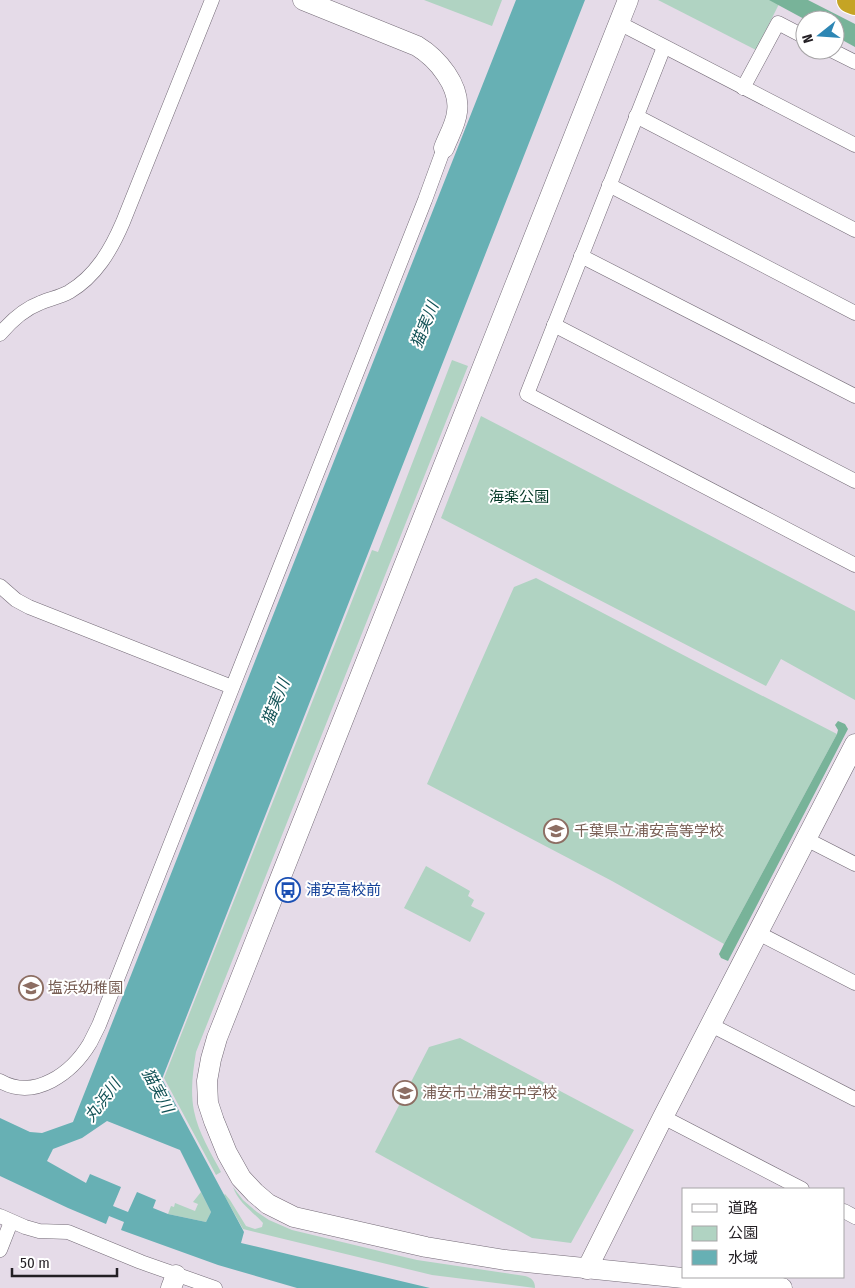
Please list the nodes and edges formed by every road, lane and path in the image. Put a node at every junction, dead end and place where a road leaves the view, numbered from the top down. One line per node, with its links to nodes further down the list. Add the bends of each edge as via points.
1 (212, 0): 18 (street, via 110,251 79,284 26,310)
2 (303, 0): 12 (street, via 417,46 437,61 451,81 458,112)
3 (628, 0): 6 (street)
4 (850, 0): 5 (highway)
5 (855, 2)
6 (619, 23): 8 (street); 36 (street, via 217,1038 207,1081 208,1103 214,1122 241,1178 268,1204 294,1217 426,1247)
7 (795, 31): 9 (street, via 778,23)
8 (664, 47): 9 (street); 10 (street)
9 (744, 88): 11 (street)
10 (636, 116): 13 (street); 14 (street)
11 (855, 145)
12 (444, 148): 23 (street)
13 (609, 185): 15 (street); 16 (street)
14 (855, 230)
15 (580, 256): 17 (street); 19 (street)
16 (855, 313)
17 (554, 325): 20 (street); 21 (street, via 527,394)
18 (0, 334)
19 (855, 396)
20 (855, 481)
21 (855, 565)
22 (0, 586): 23 (street, via 29,607)
23 (232, 687): 30 (street, via 90,1044 63,1074 40,1086 17,1088)
24 (855, 746): 25 (street)
25 (806, 839): 26 (street); 27 (street)
26 (855, 864)
27 (758, 933): 28 (street); 29 (street)
28 (855, 982)
29 (711, 1024): 31 (street); 32 (street)
30 (0, 1082)
31 (855, 1099)
32 (663, 1117): 33 (street); 36 (street)
33 (800, 1188)
34 (6, 1219): 35 (street); 37 (street, via 39,1231 68,1232 141,1262)
35 (0, 1250)
36 (587, 1269): 39 (street)
37 (174, 1282): 38 (street)
38 (215, 1288)
39 (782, 1288)

